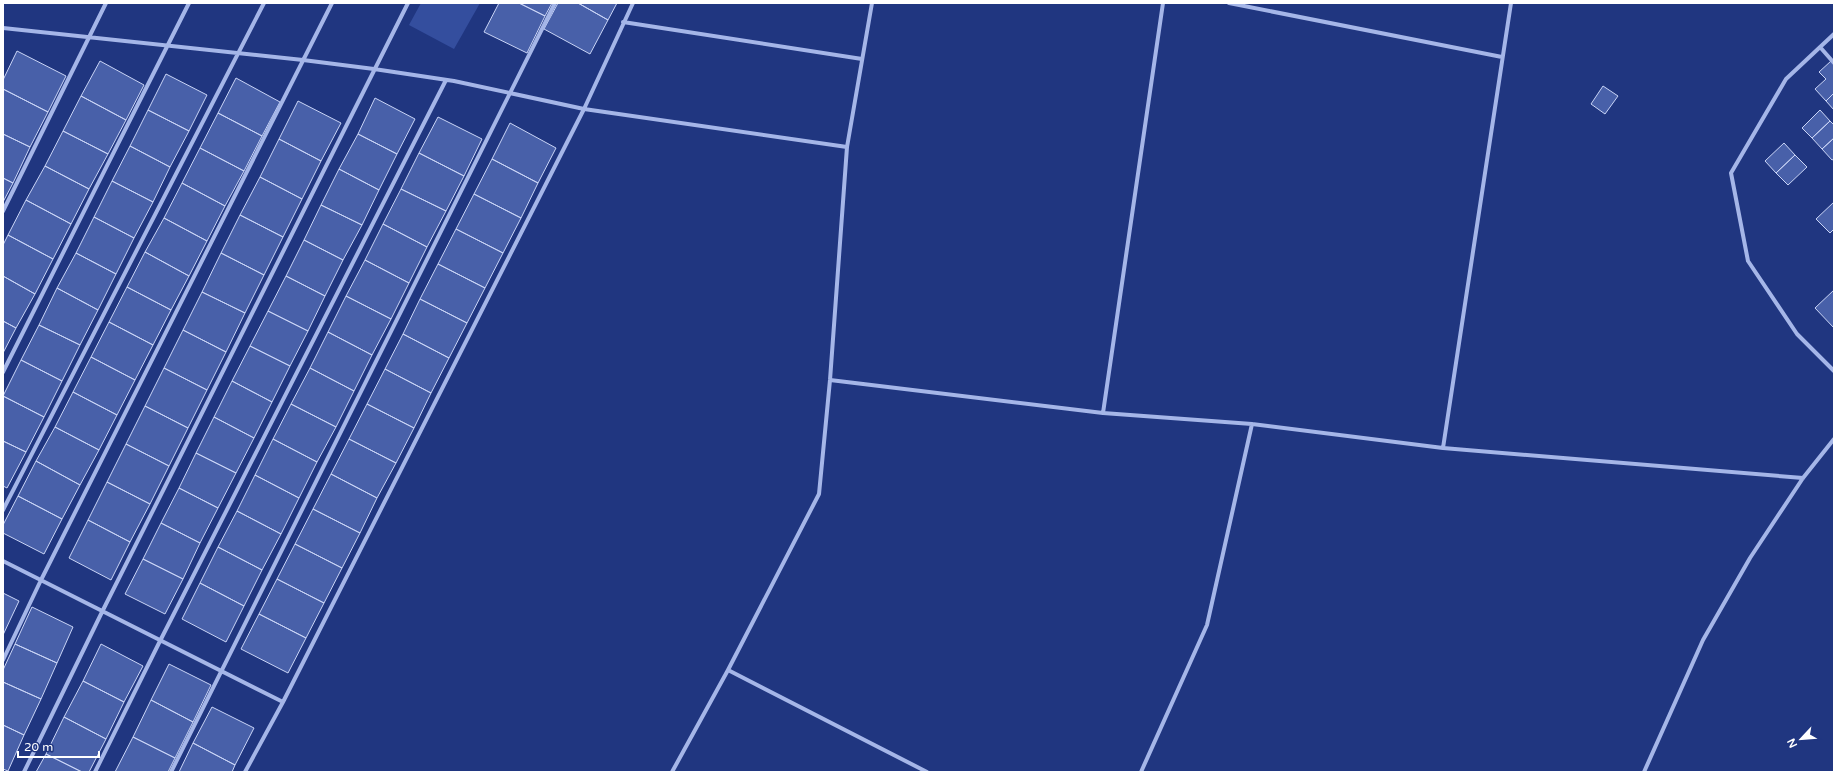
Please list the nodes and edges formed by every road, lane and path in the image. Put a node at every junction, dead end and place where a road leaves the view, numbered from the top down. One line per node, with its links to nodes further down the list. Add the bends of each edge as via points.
1 (106, 3): 15 (street)
2 (189, 3): 16 (street)
3 (264, 3): 18 (street)
4 (332, 3): 21 (street)
5 (408, 3): 23 (street)
6 (555, 3): 25 (street)
7 (633, 3): 12 (street)
8 (872, 3): 20 (street)
9 (1163, 3): 32 (street)
10 (1229, 3): 19 (street)
11 (1511, 3): 19 (street)
12 (623, 22): 20 (street); 26 (street)
13 (3, 28): 15 (street)
14 (1834, 34): 17 (street)
15 (89, 37): 16 (street); 28 (street)
16 (167, 45): 18 (street); 29 (street)
17 (1820, 47): 22 (street); 30 (street, via 1786,79 1731,173 1748,261 1797,334)
18 (239, 53): 21 (street); 37 (street)
19 (1502, 57): 35 (street)
20 (862, 59): 27 (street)
21 (303, 60): 23 (street); 39 (street)
22 (1834, 63)
23 (374, 69): 24 (street); 40 (street)
24 (446, 80): 25 (street); 41 (street)
25 (509, 93): 26 (street); 44 (street)
26 (584, 109): 27 (street); 45 (street)
27 (847, 147): 31 (street)
28 (3, 211)
29 (3, 372)
30 (1834, 372)
31 (830, 380): 32 (street); 43 (street, via 819,494)
32 (1103, 413): 33 (street)
33 (1252, 424): 35 (street); 52 (street, via 1207,625)
34 (1834, 439): 36 (street)
35 (1443, 448): 36 (street)
36 (1803, 478): 53 (street, via 1750,558 1703,640)
37 (3, 510)
38 (3, 561): 39 (street)
39 (41, 580): 40 (street); 42 (street)
40 (102, 612): 41 (street); 46 (street)
41 (160, 641): 44 (street); 47 (street)
42 (3, 660)
43 (728, 670): 50 (street); 51 (street)
44 (220, 671): 45 (street); 48 (street)
45 (283, 702): 49 (street)
46 (24, 772)
47 (95, 772)
48 (170, 772)
49 (245, 772)
50 (672, 772)
51 (927, 772)
52 (1141, 772)
53 (1644, 772)

